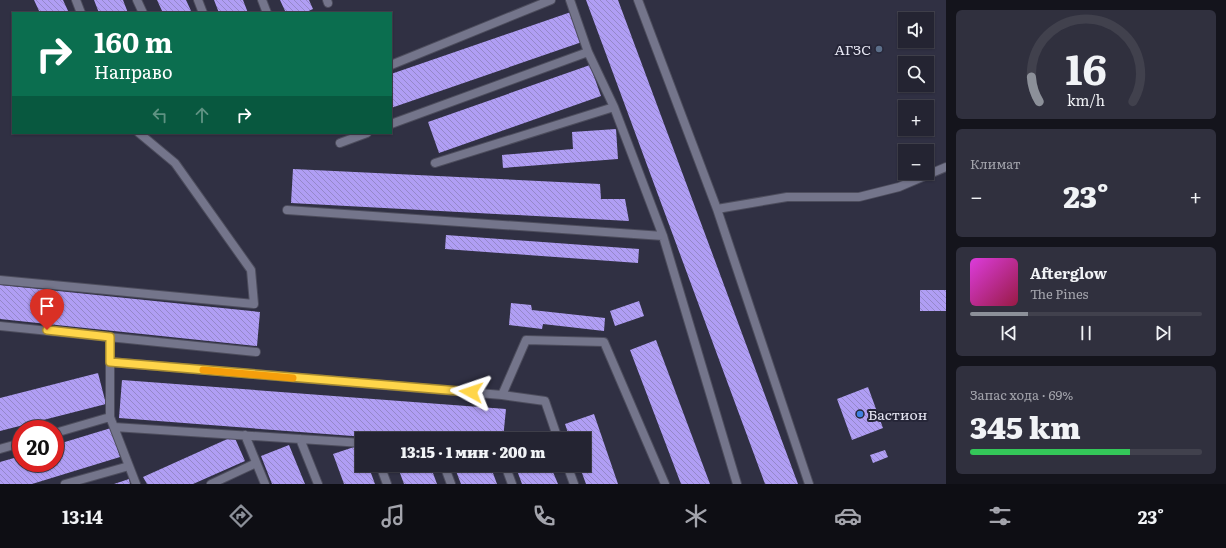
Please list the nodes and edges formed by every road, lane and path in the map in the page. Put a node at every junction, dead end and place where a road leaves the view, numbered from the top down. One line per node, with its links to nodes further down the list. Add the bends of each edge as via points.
1 (76, 0): 8 (lane)
2 (137, 0): 9 (lane)
3 (198, 0): 10 (lane)
4 (262, 0): 11 (lane)
5 (551, 0): 13 (lane)
6 (570, 0): 12 (lane)
7 (638, 0): 22 (lane)
8 (81, 12)
9 (143, 12)
10 (203, 12)
11 (267, 12)
12 (588, 52): 14 (lane); 15 (lane)
13 (392, 65)
14 (614, 107): 19 (lane); 23 (lane)
15 (392, 124)
16 (140, 134): 24 (lane, via 175,163 251,270 254,304)
17 (365, 134): 18 (lane)
18 (340, 143)
19 (435, 163)
20 (946, 167): 22 (lane, via 899,187 859,197 787,197)
21 (288, 210): 23 (lane)
22 (717, 210): 56 (lane)
23 (663, 236): 55 (lane)
24 (0, 280)
25 (0, 326): 26 (lane)
26 (110, 337): 27 (lane); 28 (lane)
27 (256, 352)
28 (110, 362): 29 (lane); 30 (lane)
29 (502, 395): 33 (lane, via 545,401); 54 (lane, via 526,340 604,342)
30 (110, 417): 31 (lane); 32 (lane)
31 (114, 427): 34 (lane); 40 (lane)
32 (64, 430)
33 (556, 432)
34 (245, 435): 35 (lane); 39 (lane)
35 (300, 439): 36 (lane); 49 (lane)
36 (355, 443)
37 (12, 446): 38 (lane)
38 (0, 449)
39 (256, 463): 47 (lane); 48 (lane)
40 (129, 466): 45 (lane); 46 (lane)
41 (383, 472): 50 (lane)
42 (447, 472): 51 (lane)
43 (508, 472): 52 (lane)
44 (570, 472): 53 (lane)
45 (64, 484)
46 (136, 484)
47 (211, 484)
48 (265, 484)
49 (318, 484)
50 (388, 484)
51 (451, 484)
52 (512, 484)
53 (574, 484)
54 (665, 484)
55 (737, 484)
56 (809, 484)

